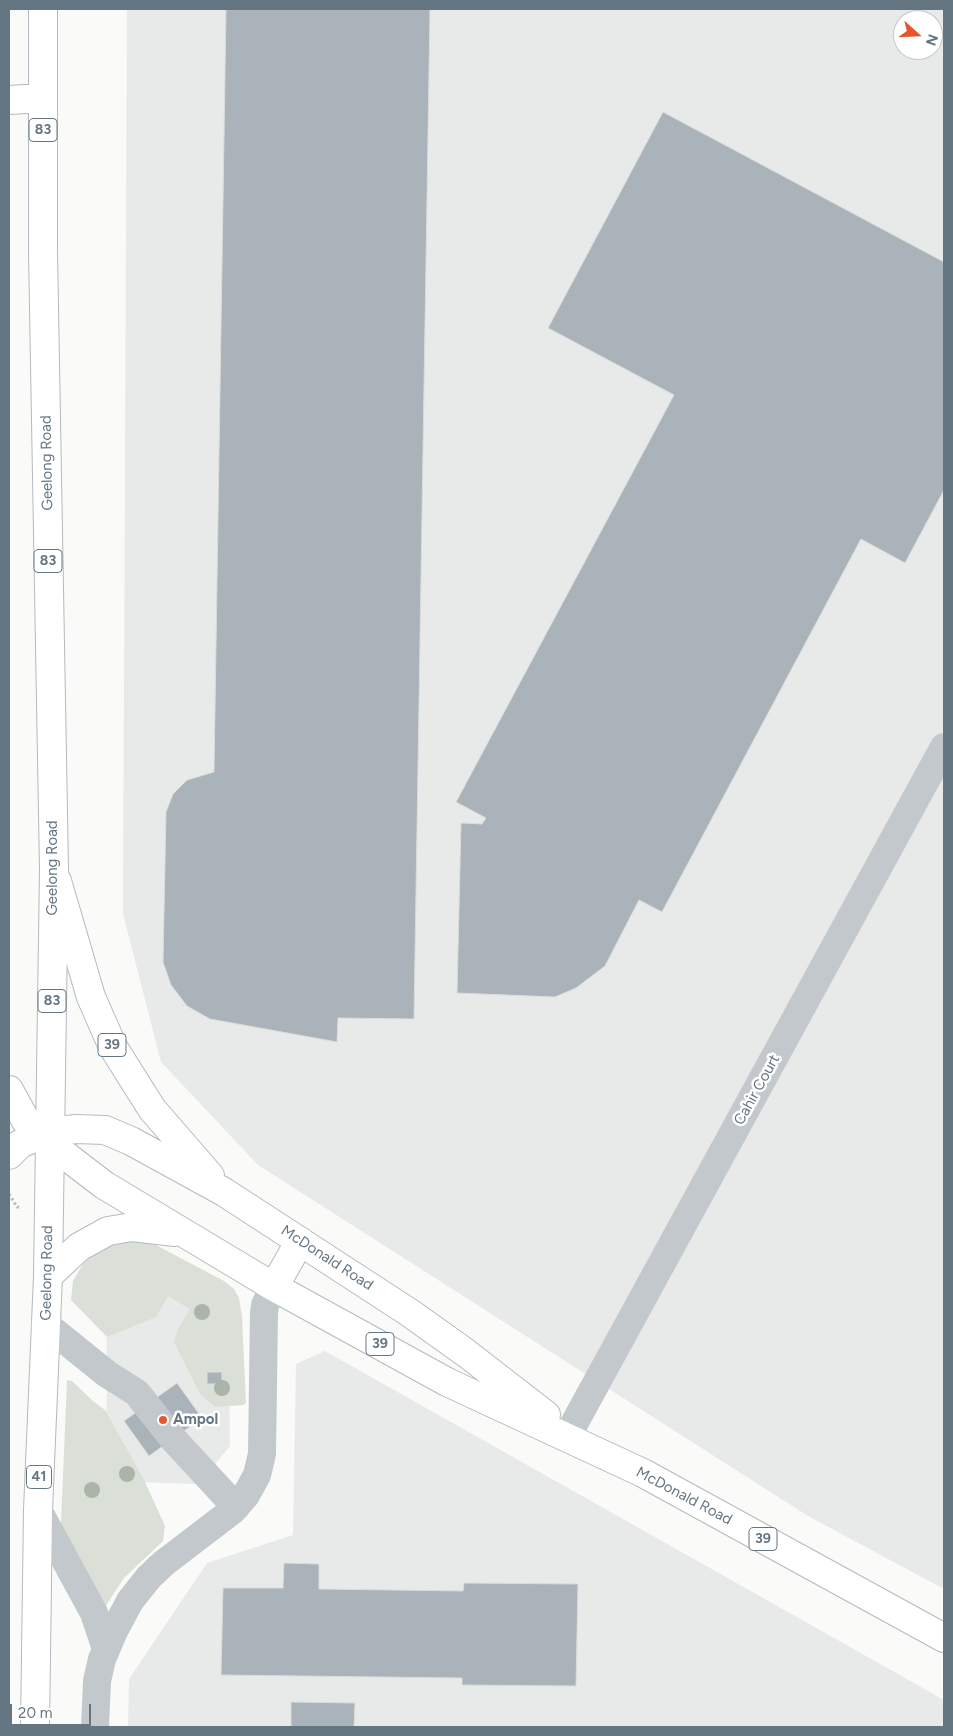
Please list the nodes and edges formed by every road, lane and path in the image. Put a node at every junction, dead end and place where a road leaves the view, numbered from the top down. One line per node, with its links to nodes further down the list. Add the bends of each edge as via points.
1 (43, 9): 2 (main road, Geelong Road / 83)
2 (43, 98): 3 (main road); 5 (main road, Geelong Road / 83)
3 (9, 100)
4 (944, 746): 15 (street, Cahir Court)
5 (54, 870): 7 (main road, Geelong Road / 83, via 52,1068); 9 (main road, 39, via 91,997 113,1047 152,1109)
6 (9, 1090): 7 (main road, via 21,1113)
7 (45, 1136): 8 (main road, via 20,1144); 9 (main road, McDonald Road / 39, via 76,1129 105,1130); 10 (main road, McDonald Road / 39, via 104,1185); 12 (main road, Geelong Road / 83)
8 (9, 1155)
9 (224, 1192): 11 (main road, McDonald Road / 39)
10 (187, 1233): 12 (main road, via 132,1227 108,1230 79,1247); 13 (main road, McDonald Road / 39)
11 (300, 1241): 13 (main road); 15 (main road, McDonald Road / 39, via 458,1347)
12 (48, 1276): 14 (main road, Geelong Road / 41)
13 (274, 1287): 15 (main road, McDonald Road / 39, via 447,1382); 16 (street, via 265,1306 261,1460 252,1486)
14 (45, 1324): 16 (street, via 107,1374 137,1393 174,1440); 17 (main road, Geelong Road / 41)
15 (575, 1438): 18 (main road, McDonald Road / 39)
16 (236, 1507): 19 (street, via 149,1577 126,1609)
17 (38, 1510): 19 (street, via 94,1613); 20 (main road, Geelong Road / 41)
18 (944, 1638)
19 (106, 1649): 21 (street, via 97,1681)
20 (35, 1727)
21 (95, 1727)

